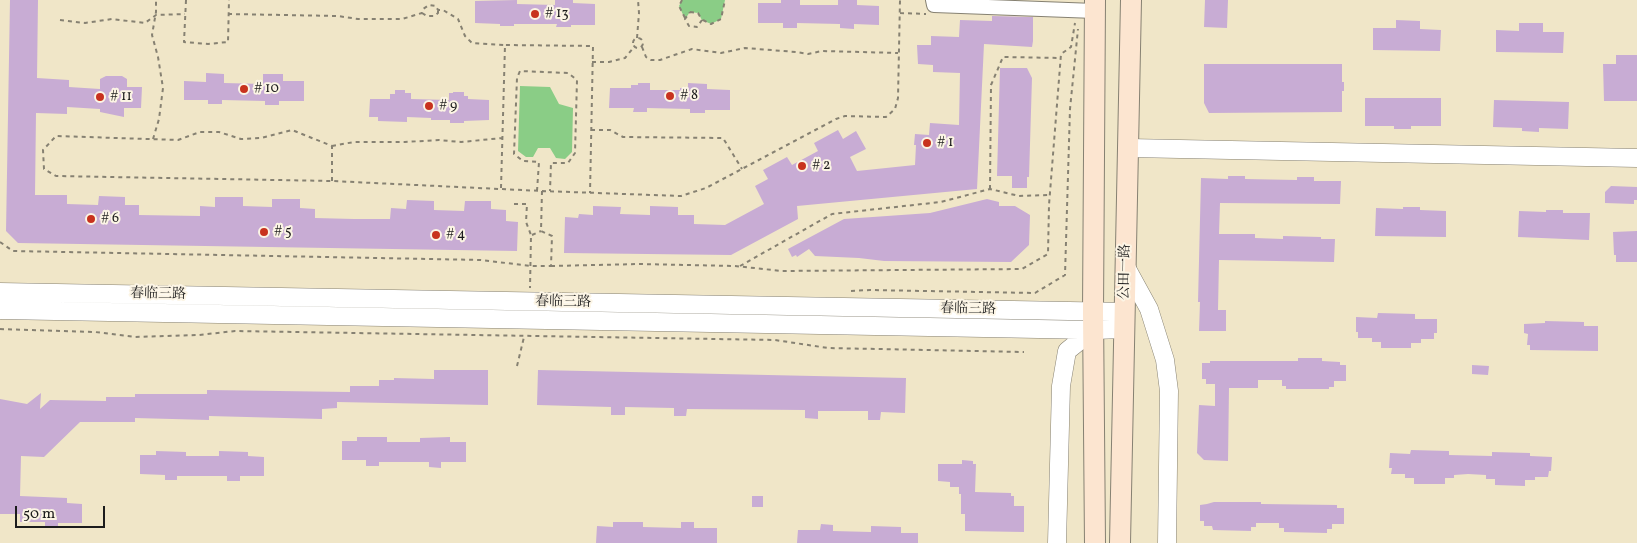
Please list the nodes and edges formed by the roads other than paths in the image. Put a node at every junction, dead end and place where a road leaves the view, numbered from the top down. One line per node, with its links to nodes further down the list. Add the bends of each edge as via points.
1 (933, 0): 3 (street, via 934,5)
2 (1131, 0): 4 (main road, 公田一路)
3 (1087, 9): 9 (main road)
4 (1129, 148): 5 (street); 6 (main road, 公田一路)
5 (1637, 158)
6 (1126, 267): 10 (main road, 公田一路); 14 (street, via 1149,309 1165,360 1169,391)
7 (0, 292): 9 (street, 春临三路)
8 (0, 310): 9 (street, 春临三路)
9 (1092, 321): 10 (street, 春临三路); 11 (street, via 1067,351 1061,386); 12 (main road)
10 (1125, 321): 13 (main road, 公田一路)
11 (1057, 543)
12 (1095, 543)
13 (1120, 543)
14 (1167, 543)

